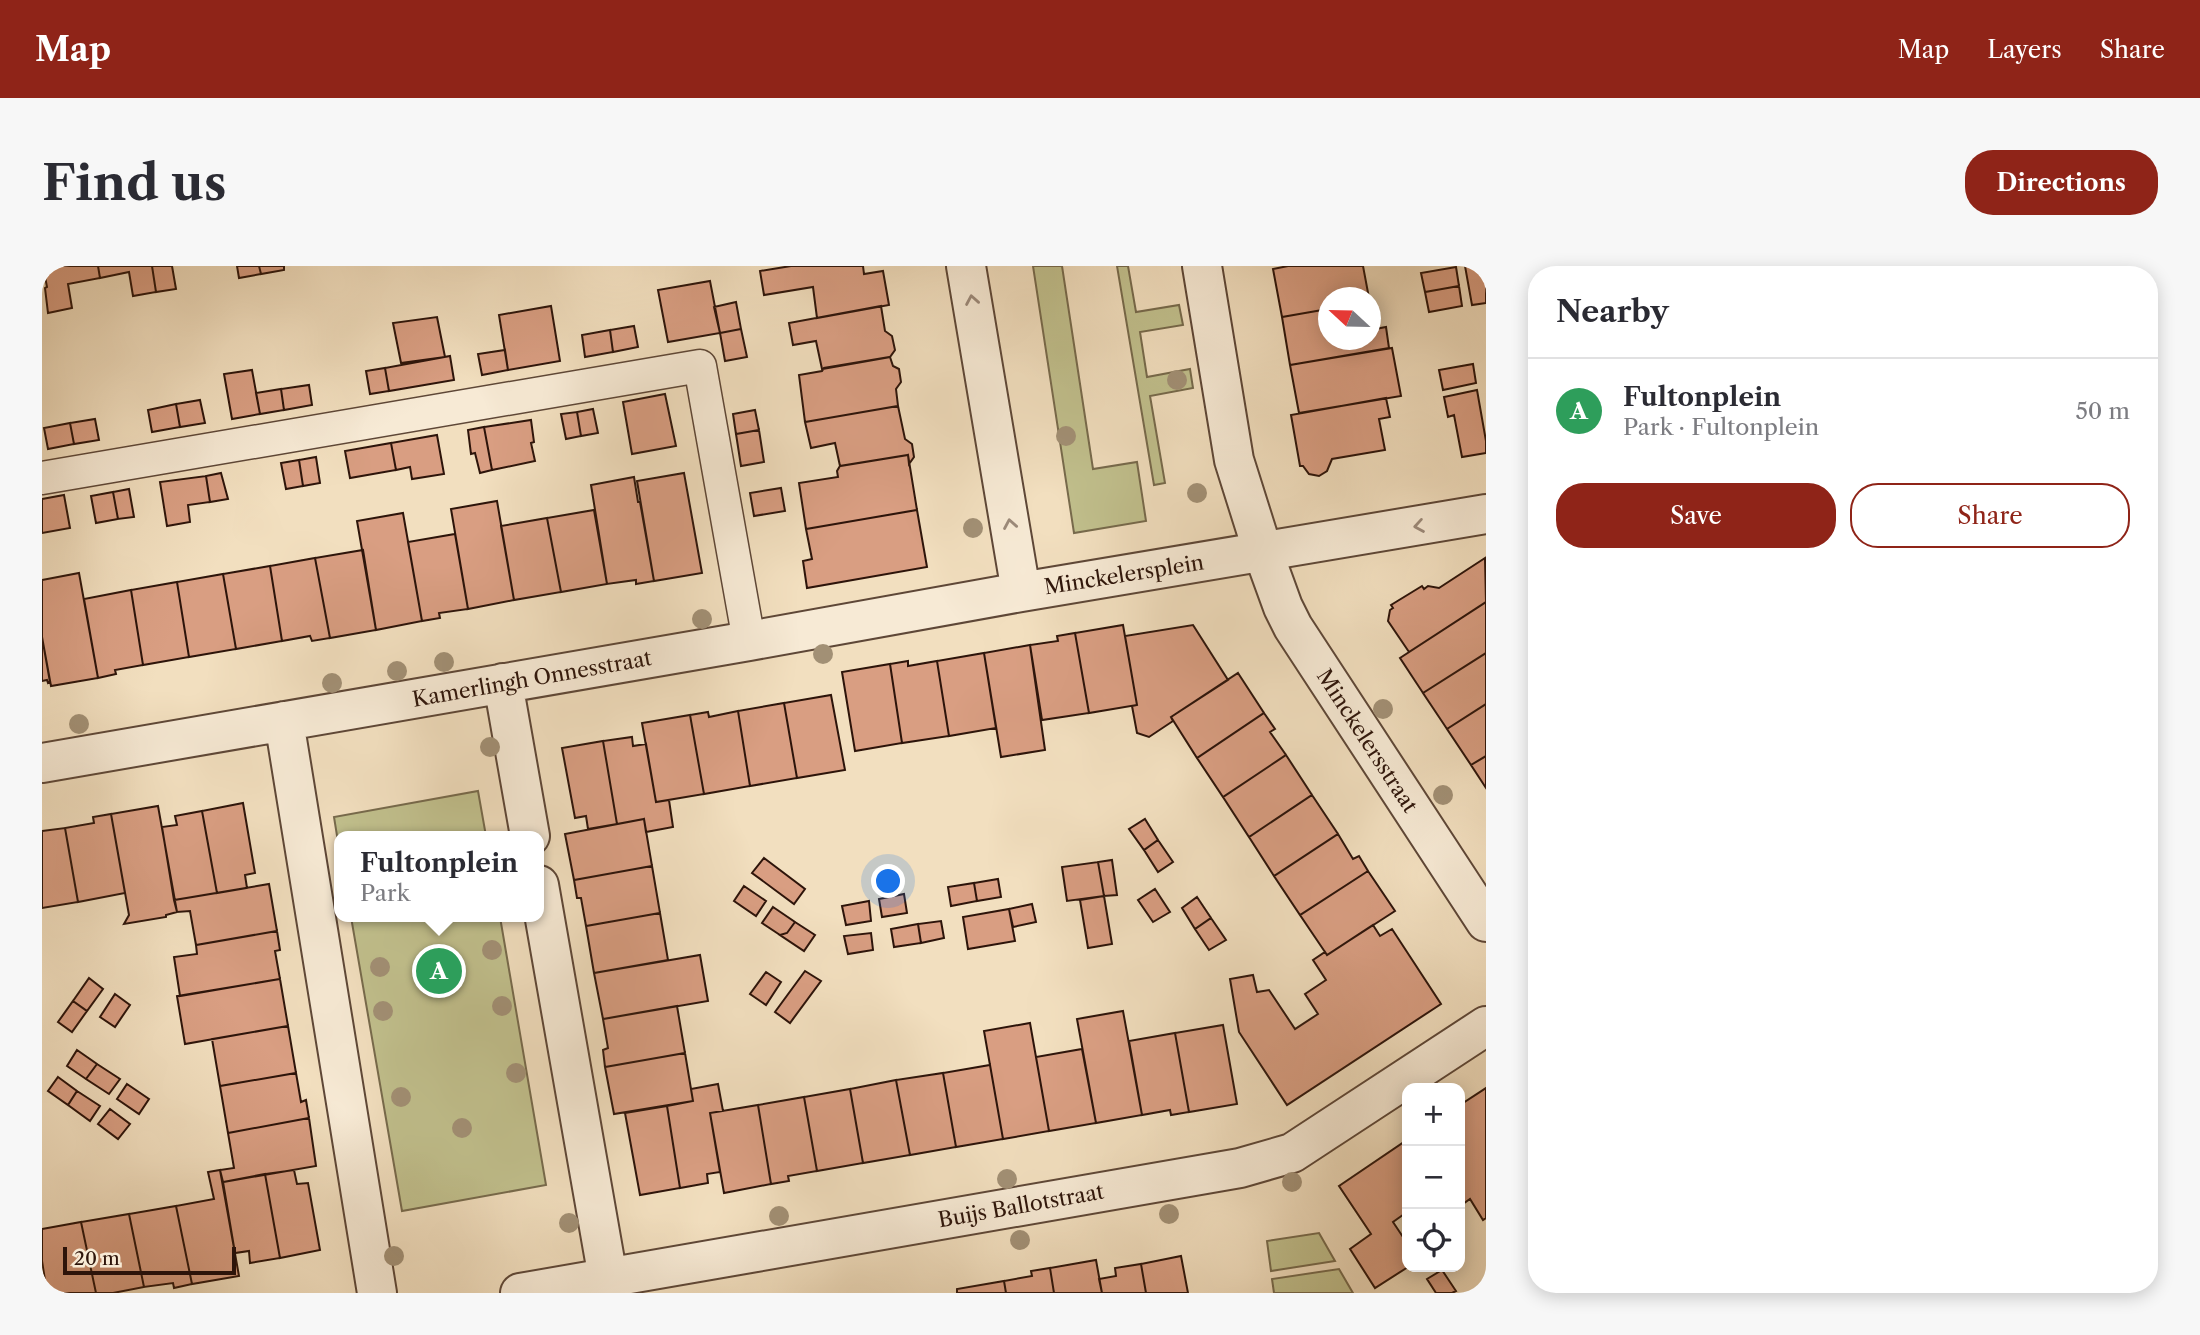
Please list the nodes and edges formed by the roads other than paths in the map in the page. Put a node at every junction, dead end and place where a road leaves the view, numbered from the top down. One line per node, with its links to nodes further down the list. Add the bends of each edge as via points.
1 (966, 266): 6 (street, Minckelersplein, one-way to 1)
2 (1202, 266): 5 (street, via 1234,460)
3 (42, 478): 7 (lane, via 700,366)
4 (1486, 514): 5 (street, Minckelersplein, one-way to 5)
5 (1263, 552): 6 (street, Minckelersplein); 13 (street, Minckelersstraat, via 1293,627)
6 (1021, 592): 7 (street, Kamerlingh Onnesstraat)
7 (749, 641): 8 (street, Kamerlingh Onnesstraat)
8 (503, 684): 9 (street, Kamerlingh Onnesstraat); 11 (street)
9 (284, 721): 10 (street, Kamerlingh Onnesstraat); 16 (street)
10 (42, 763)
11 (529, 831)
12 (544, 913): 15 (street)
13 (1486, 922)
14 (1486, 1026): 15 (street, Buijs Ballotstraat, via 1292,1153 1253,1164)
15 (608, 1278): 17 (street, Buijs Ballotstraat)
16 (377, 1293)
17 (520, 1293)

